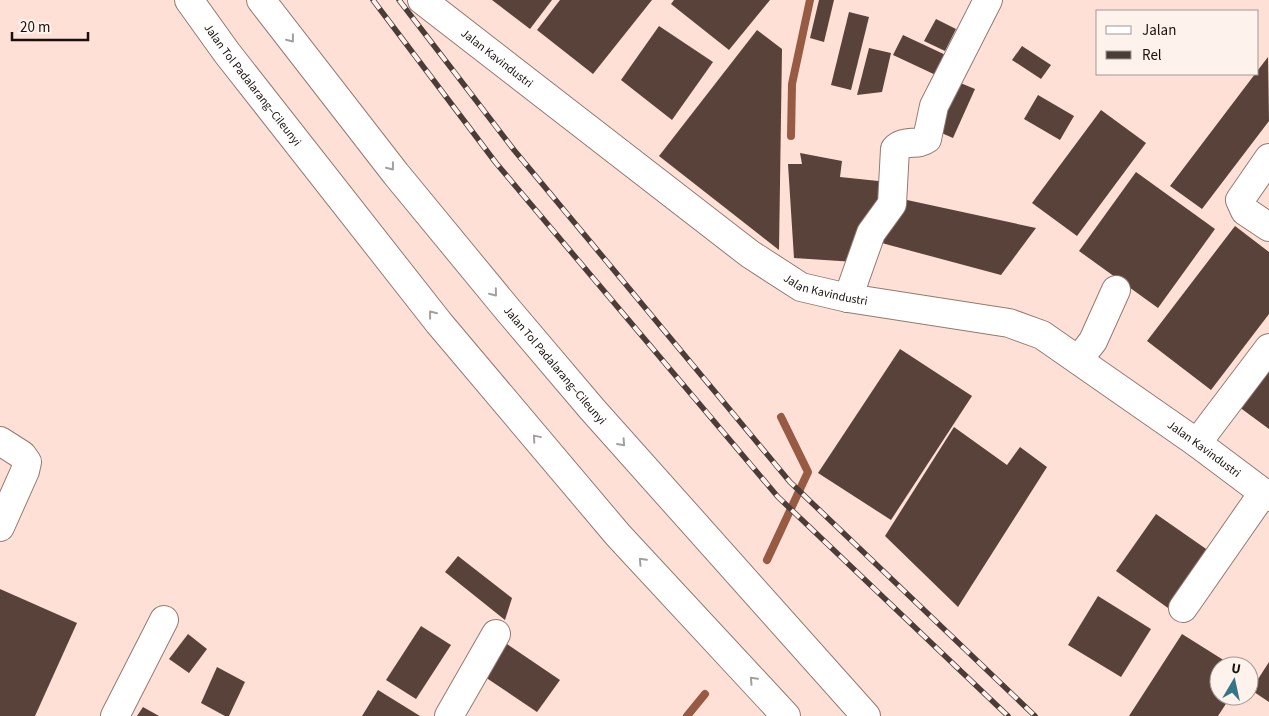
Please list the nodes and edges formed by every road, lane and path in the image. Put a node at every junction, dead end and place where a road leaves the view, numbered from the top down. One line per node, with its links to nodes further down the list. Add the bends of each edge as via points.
1 (189, 0): 20 (main road, Jalan Tol Padalarang–Cileunyi, one-way to 1, via 618,535 439,323)
2 (261, 0): 21 (main road, Jalan Tol Padalarang–Cileunyi, one-way to 21, via 396,174 598,417)
3 (422, 0): 8 (main road, Jalan Kavindustri, via 750,254 801,287)
4 (988, 0): 8 (main road, via 934,106 927,139 902,144 895,149 892,204 871,233)
5 (1268, 162): 6 (main road, via 1240,200 1245,211)
6 (1269, 227)
7 (1116, 290): 10 (main road, via 1092,341)
8 (848, 298): 10 (main road, Jalan Kavindustri, via 1010,323 1042,335)
9 (1269, 348): 12 (main road)
10 (1079, 359): 12 (main road, Jalan Kavindustri)
11 (0, 441): 14 (main road, via 27,462)
12 (1197, 443): 13 (main road, Jalan Kavindustri)
13 (1266, 495): 15 (main road)
14 (0, 527)
15 (1183, 608)
16 (164, 620): 18 (main road)
17 (496, 634): 19 (main road)
18 (115, 716)
19 (450, 716)
20 (786, 716)
21 (866, 716)

